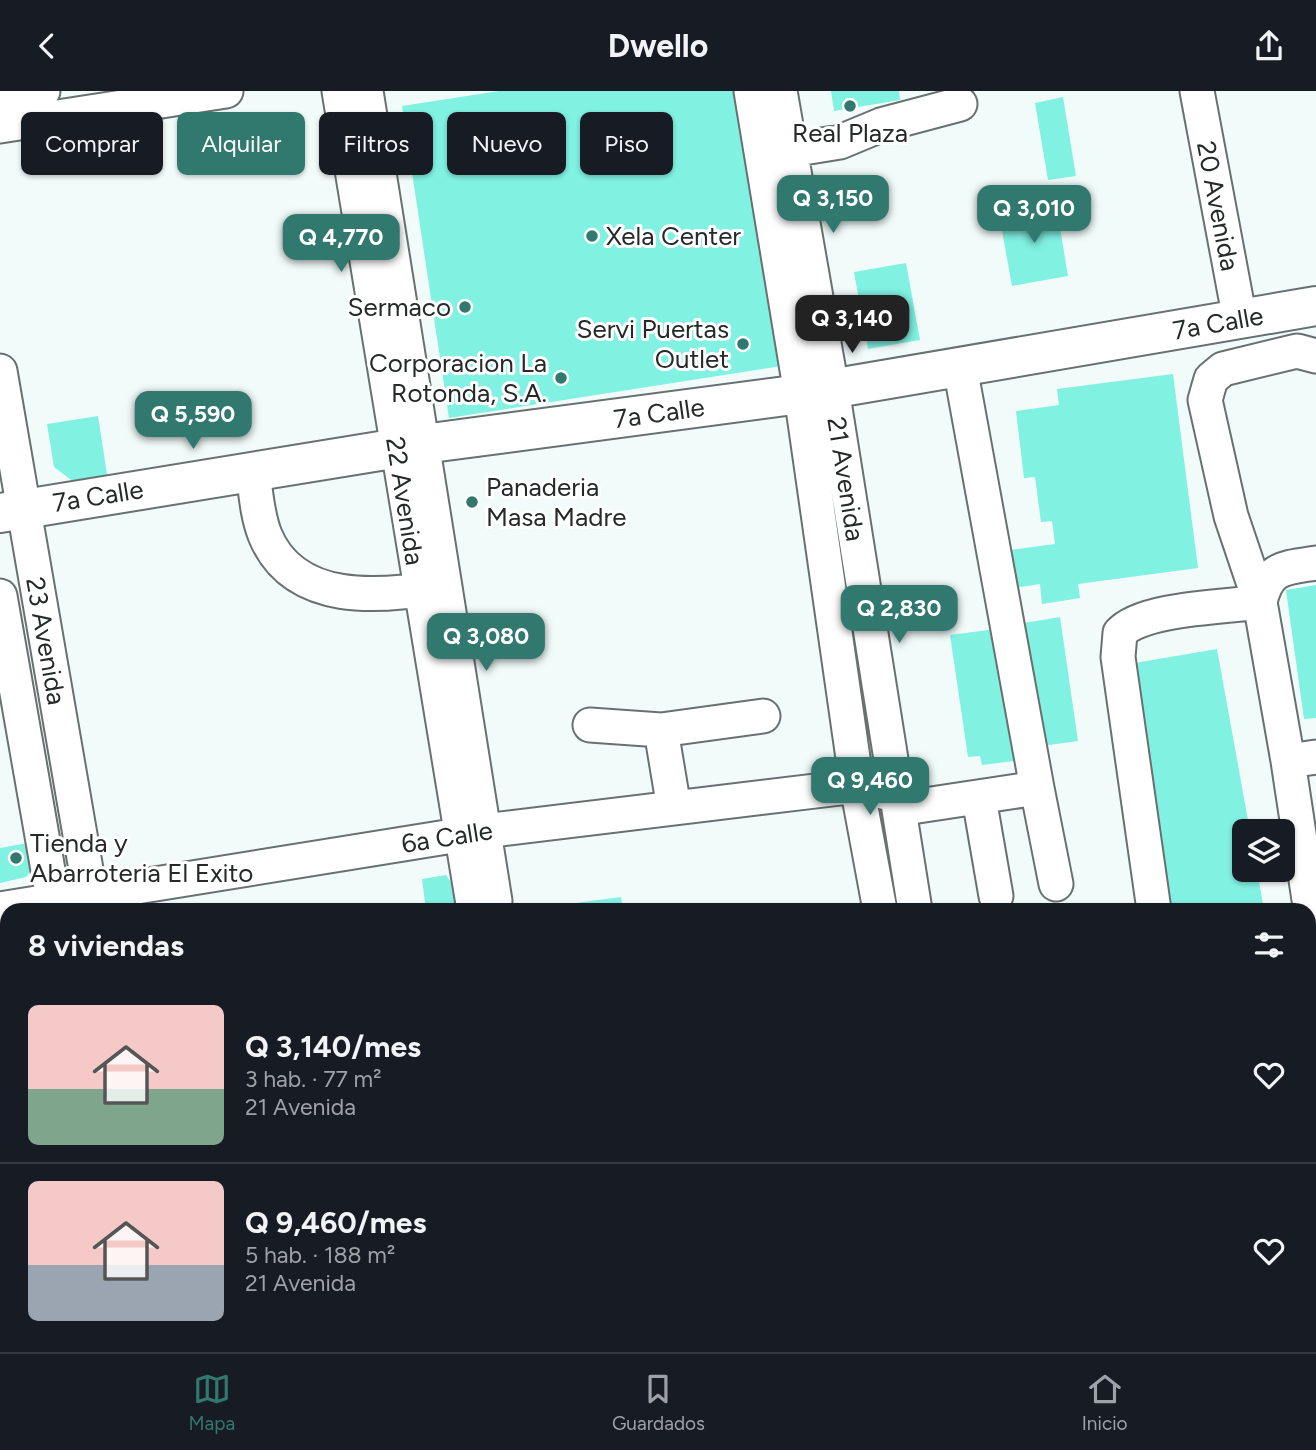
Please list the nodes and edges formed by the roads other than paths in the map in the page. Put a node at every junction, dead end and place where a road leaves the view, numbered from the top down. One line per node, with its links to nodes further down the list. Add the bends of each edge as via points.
1 (43, 91): 9 (street)
2 (226, 91): 11 (street)
3 (339, 91): 19 (street, 22 Avenida)
4 (366, 91): 19 (street, 22 Avenida)
5 (751, 91): 18 (street, 21 Avenida)
6 (780, 91): 12 (street, 21 Avenida)
7 (1197, 91): 14 (street, 20 Avenida)
8 (1214, 91): 14 (street, 20 Avenida)
9 (0, 97)
10 (960, 104): 12 (street, via 881,125 840,142)
11 (0, 126)
12 (791, 150): 18 (street, 21 Avenida)
13 (1316, 306): 14 (main road, 7a Calle)
14 (1247, 319): 16 (main road, 7a Calle)
15 (1316, 356): 25 (street, via 1297,351 1223,369 1211,379 1205,400 1231,516)
16 (960, 367): 18 (main road, 7a Calle); 32 (street)
17 (0, 371): 21 (street, 23 Avenida)
18 (816, 391): 19 (main road, 7a Calle); 31 (street, 21 Avenida); 33 (street, 21 Avenida)
19 (410, 447): 20 (main road, 7a Calle); 23 (street, 22 Avenida)
20 (253, 472): 21 (main road, 7a Calle); 23 (street, via 266,537 294,571 351,595)
21 (11, 510): 39 (street, 23 Avenida)
22 (1316, 563): 25 (street, via 1276,572 1265,582)
23 (432, 589): 36 (street, 22 Avenida)
24 (0, 596): 26 (street, 23 Avenida)
25 (1260, 602): 30 (street); 45 (street, via 1145,618 1129,625 1119,637 1118,657)
26 (4, 644): 40 (street, 23 Avenida)
27 (763, 716): 29 (street)
28 (590, 725): 29 (street)
29 (661, 730): 35 (street)
30 (1302, 759): 46 (street)
31 (857, 786): 33 (street, 6a Calle); 35 (street, 6a Calle); 43 (street, 21 Avenida)
32 (1037, 788): 34 (street, 6a Calle); 37 (street)
33 (895, 795): 34 (street, 6a Calle, via 918,806); 44 (street, 21 Avenida)
34 (979, 798): 38 (street)
35 (674, 808): 36 (street, 6a Calle)
36 (473, 832): 39 (street, 6a Calle); 41 (street, 22 Avenida); 42 (street, 22 Avenida)
37 (1056, 884)
38 (996, 896)
39 (91, 902)
40 (54, 903)
41 (474, 903)
42 (495, 903)
43 (879, 903)
44 (914, 903)
45 (1153, 903)
46 (1311, 903)

